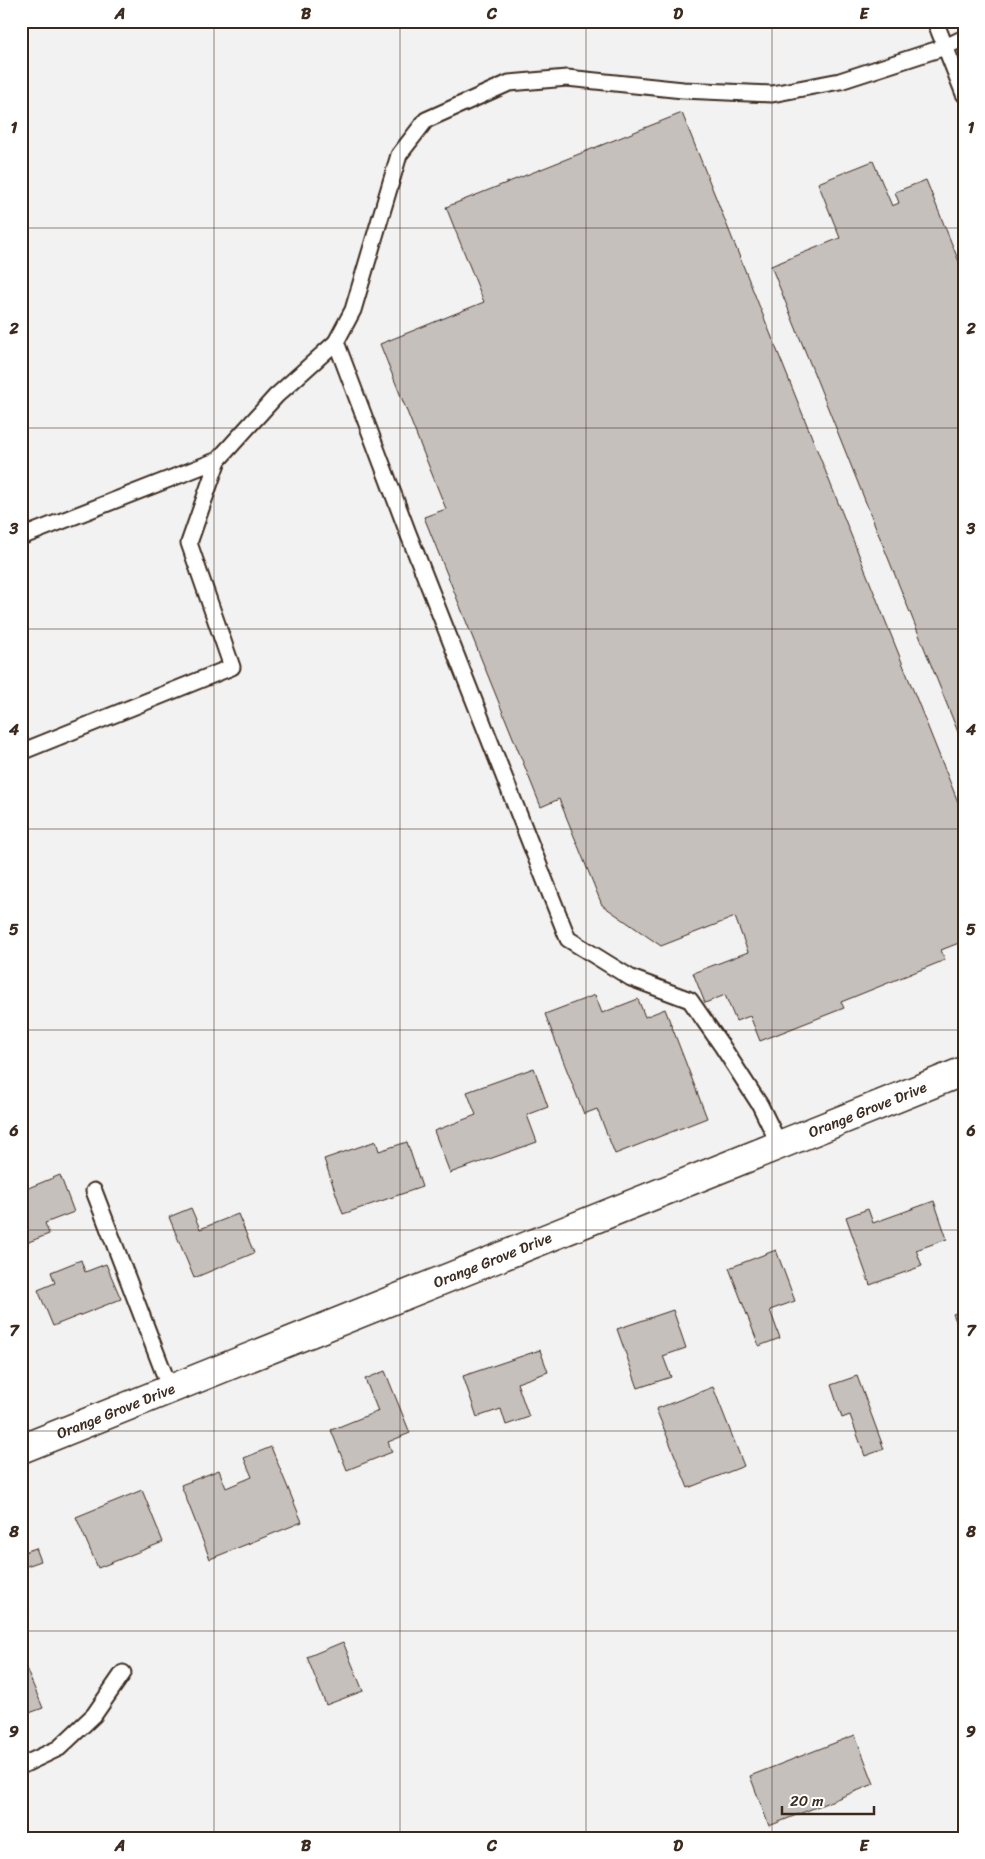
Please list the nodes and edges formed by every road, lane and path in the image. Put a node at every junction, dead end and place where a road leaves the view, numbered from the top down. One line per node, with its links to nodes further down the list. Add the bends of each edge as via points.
1 (934, 21): 3 (lane)
2 (964, 38): 3 (lane)
3 (945, 47): 4 (lane); 5 (lane, via 840,82 772,94 683,90 566,78 509,84 426,120 399,154 353,310)
4 (964, 94)
5 (336, 342): 6 (lane, via 276,396); 10 (lane, via 568,939 631,978 690,1000 760,1105)
6 (218, 460): 7 (lane); 8 (lane, via 189,543 232,667)
7 (21, 537)
8 (21, 752)
9 (964, 1071): 10 (street, Orange Grove Drive)
10 (779, 1144): 12 (street, Orange Grove Drive)
11 (94, 1191): 12 (lane)
12 (170, 1389): 13 (street, Orange Grove Drive)
13 (21, 1449)
14 (123, 1673): 15 (lane, via 94,1714 60,1748)
15 (21, 1766)

